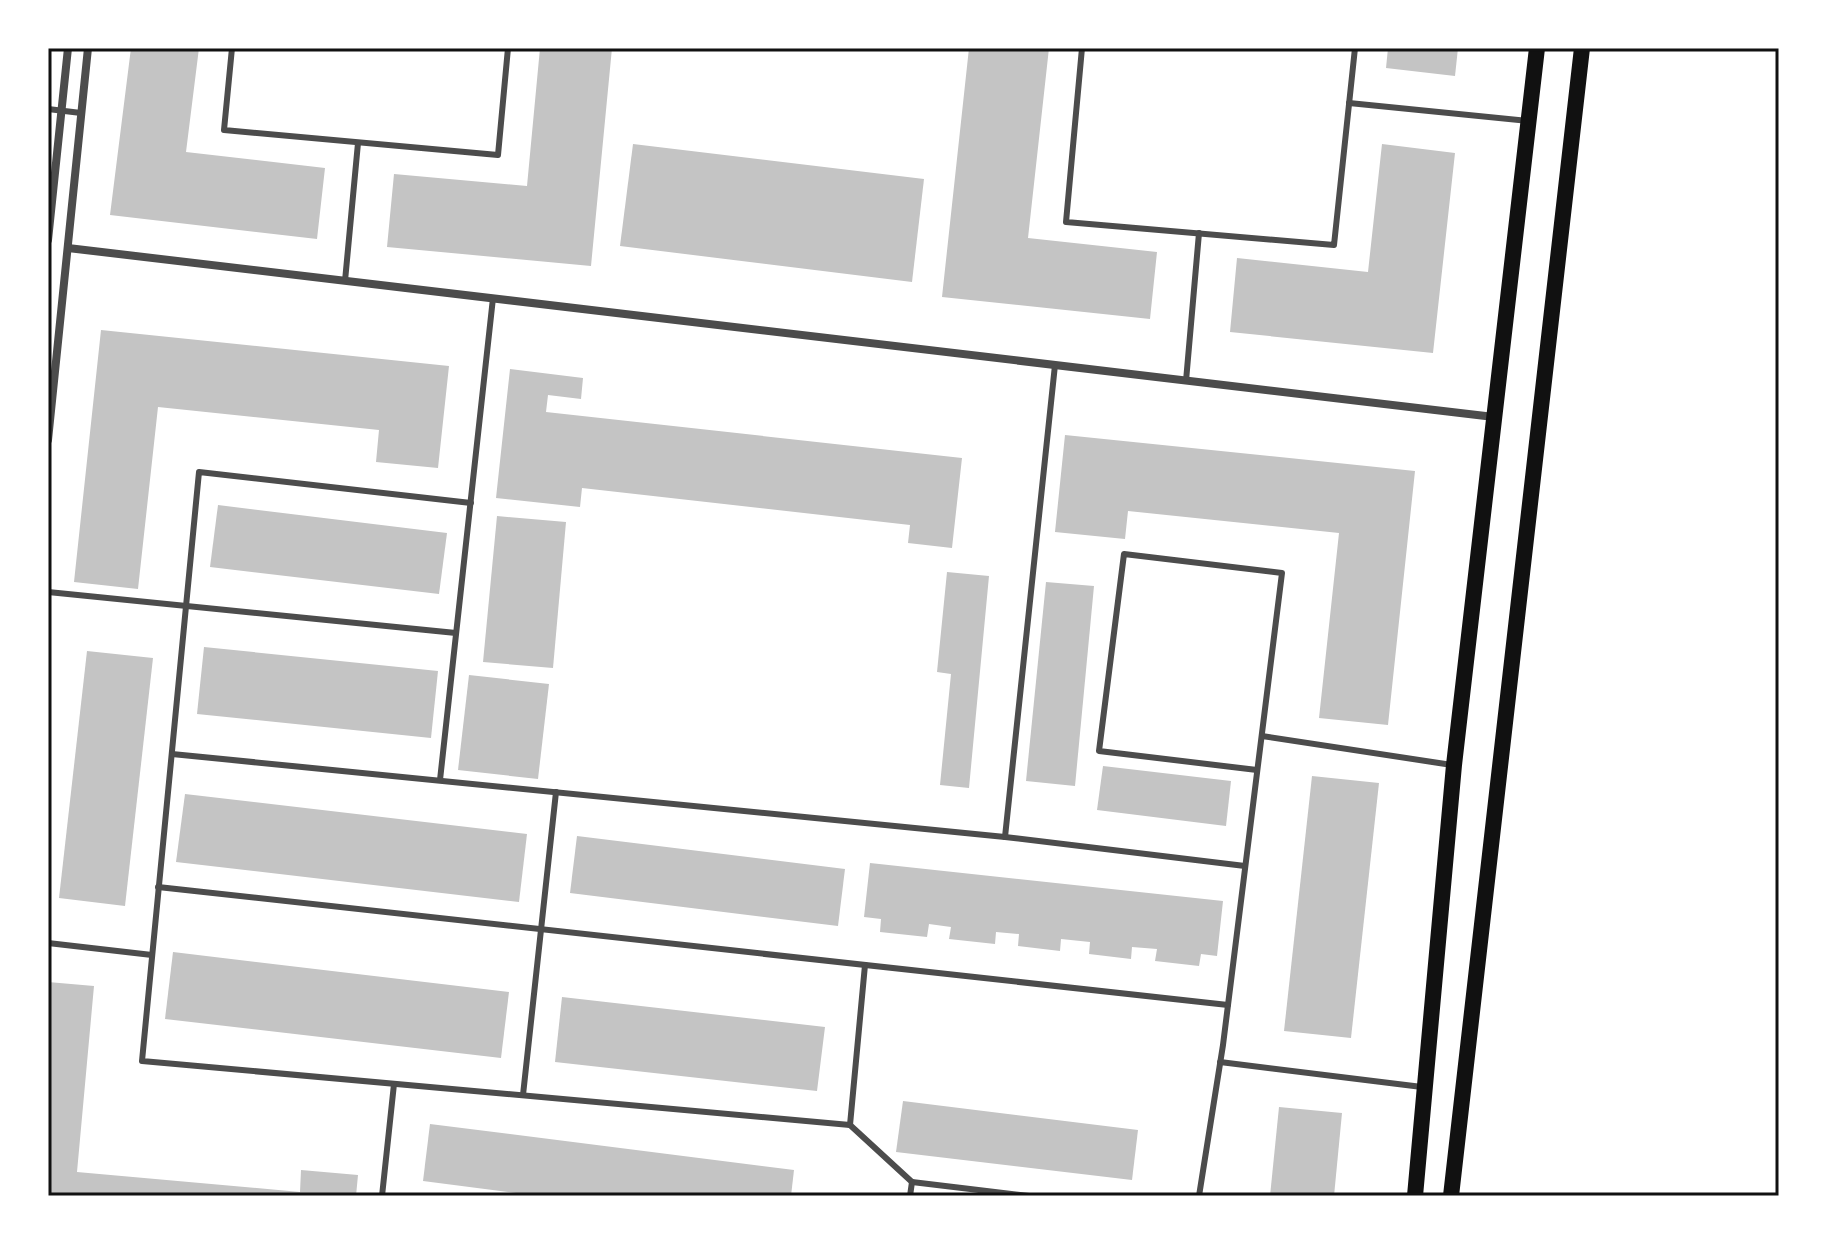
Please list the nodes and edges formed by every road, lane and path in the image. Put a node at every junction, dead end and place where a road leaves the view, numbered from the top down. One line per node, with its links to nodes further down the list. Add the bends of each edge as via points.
1 (68, 48): 11 (street)
2 (88, 48): 12 (street)
3 (232, 48): 14 (lane, via 224,130)
4 (508, 48): 14 (lane, via 498,155)
5 (1082, 48): 15 (lane, via 1066,222)
6 (1355, 48): 9 (lane)
7 (1537, 48): 13 (main road)
8 (1582, 48): 54 (main road)
9 (1349, 103): 13 (lane); 15 (lane, via 1334,245)
10 (48, 109): 11 (lane)
11 (61, 111): 12 (lane); 16 (street)
12 (81, 113): 17 (street)
13 (1528, 121): 23 (main road)
14 (358, 143): 18 (lane)
15 (1199, 233): 21 (lane)
16 (48, 240)
17 (68, 248): 18 (street); 22 (street)
18 (345, 281): 19 (street)
19 (493, 298): 20 (street); 25 (lane)
20 (1055, 365): 21 (street); 35 (lane)
21 (1186, 381): 23 (street)
22 (51, 386): 24 (street)
23 (1494, 417): 31 (main road)
24 (48, 440)
25 (471, 503): 27 (lane, via 199,472); 28 (lane)
26 (48, 592): 27 (lane)
27 (186, 606): 28 (lane); 30 (lane)
28 (456, 633): 33 (lane)
29 (1262, 736): 31 (lane); 32 (lane); 32 (lane, via 1282,573 1124,554 1099,751)
30 (172, 754): 33 (lane); 37 (lane)
31 (1454, 765): 45 (main road)
32 (1257, 770): 36 (lane)
33 (440, 780): 34 (lane)
34 (556, 792): 35 (lane); 38 (lane)
35 (1005, 837): 36 (lane)
36 (1245, 866): 42 (lane)
37 (158, 887): 38 (lane); 40 (lane)
38 (541, 930): 41 (lane); 46 (lane)
39 (48, 943): 40 (lane)
40 (152, 955): 44 (lane, via 142,1061)
41 (865, 965): 42 (lane); 47 (lane)
42 (1228, 1005): 43 (lane)
43 (1220, 1062): 45 (lane); 52 (lane)
44 (394, 1084): 46 (lane); 49 (lane)
45 (1426, 1087): 53 (main road)
46 (523, 1095): 47 (lane)
47 (850, 1125): 48 (lane)
48 (912, 1182): 50 (lane); 51 (lane)
49 (382, 1196)
50 (910, 1196)
51 (1029, 1196)
52 (1199, 1196)
53 (1415, 1196)
54 (1451, 1196)

